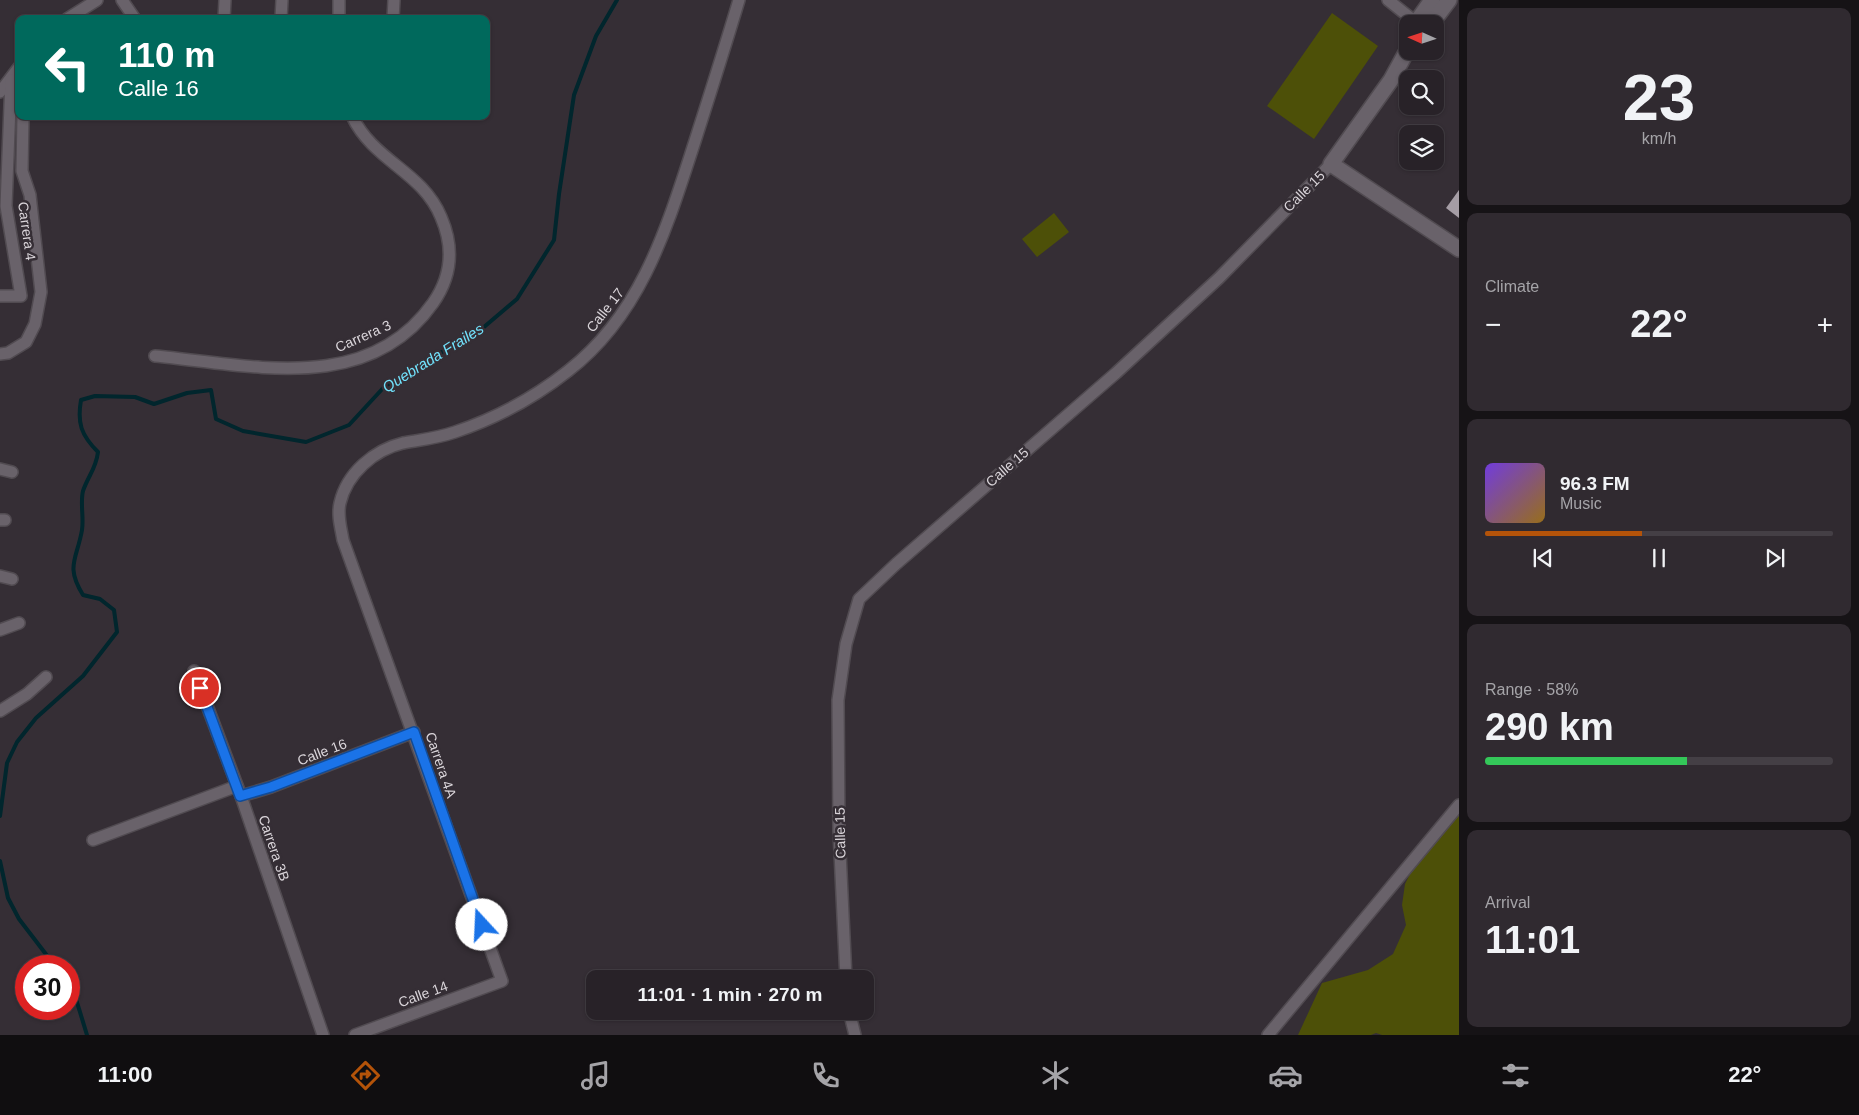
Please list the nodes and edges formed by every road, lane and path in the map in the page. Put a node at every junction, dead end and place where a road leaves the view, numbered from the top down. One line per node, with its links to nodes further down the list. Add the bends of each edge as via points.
1 (97, 0): 11 (street)
2 (122, 0): 12 (street)
3 (225, 0): 13 (street)
4 (282, 0): 14 (street)
5 (339, 0): 15 (street)
6 (394, 0): 16 (street)
7 (739, 0): 34 (street, Calle 17, via 680,187 647,275 608,332 581,360 535,394 469,427 402,444 366,460)
8 (1388, 0): 17 (street)
9 (1432, 0): 18 (main road)
10 (1449, 0): 19 (main road)
11 (73, 15)
12 (132, 15)
13 (224, 15)
14 (281, 15)
15 (339, 15)
16 (393, 15)
17 (1406, 15)
18 (1422, 15)
19 (1438, 15)
20 (1402, 60): 27 (main road, Calle 15)
21 (15, 74): 22 (street)
22 (11, 80): 23 (street); 26 (street, Carrera 4)
23 (0, 92)
24 (23, 120): 30 (street, via 22,170 30,195 40,292 36,324 26,342)
25 (354, 120): 31 (street, Carrera 3, via 376,150 424,189 445,226 451,262 442,287 428,310 393,341 362,357 334,366 290,369)
26 (4, 136): 29 (street, Carrera 4, via 6,206 22,296)
27 (1331, 164): 28 (main road); 46 (street, Calle 15, via 1219,278 859,599 846,644 838,700 839,831)
28 (1459, 250)
29 (0, 296)
30 (0, 354)
31 (155, 356)
32 (0, 469): 33 (street)
33 (12, 472)
34 (340, 502): 42 (street, Carrera 4A, via 344,540)
35 (0, 576): 36 (street)
36 (12, 579)
37 (18, 623): 38 (street)
38 (0, 630)
39 (194, 671): 43 (street, Carrera 3B)
40 (46, 677): 41 (street)
41 (0, 711)
42 (414, 732): 43 (street, Calle 16, via 271,787); 47 (street, Carrera 4A)
43 (239, 791): 45 (street, Calle 16); 49 (street, Carrera 3B)
44 (1459, 805): 52 (street)
45 (93, 840)
46 (846, 970)
47 (502, 981): 50 (street, Calle 14)
48 (851, 1020): 51 (street)
49 (323, 1035)
50 (355, 1035)
51 (855, 1035)
52 (1268, 1035)

